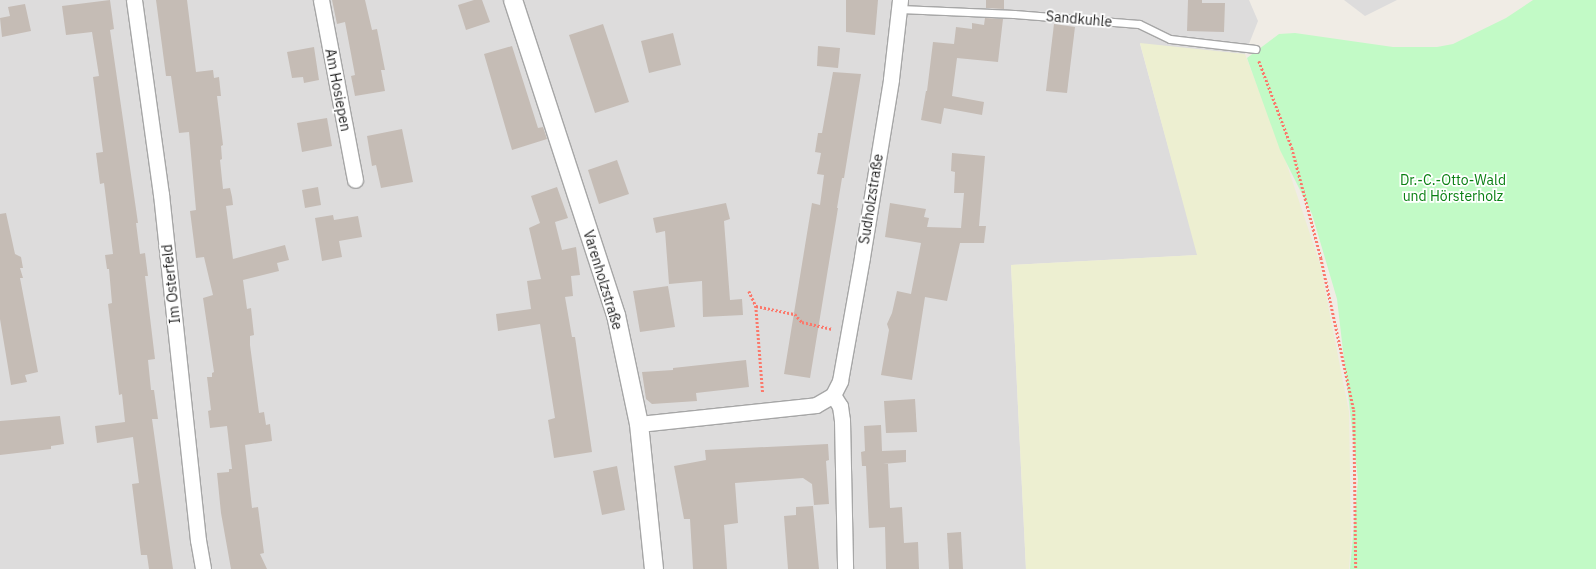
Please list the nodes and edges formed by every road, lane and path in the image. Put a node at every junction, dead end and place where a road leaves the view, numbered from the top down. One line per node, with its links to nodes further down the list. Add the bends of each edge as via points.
1 (134, 0): 13 (street, Im Osterfeld, via 161,194)
2 (321, 0): 6 (street, Am Hosiepen)
3 (513, 0): 12 (street, Varenholzstraße, via 616,315)
4 (900, 4): 5 (lane, Sandkuhle, via 1140,24 1170,39); 9 (street, Sudholzstraße, via 890,87)
5 (1255, 49): 16 (path, via 1292,148 1321,258 1354,410)
6 (355, 180)
7 (749, 291): 8 (path)
8 (756, 306): 9 (path, via 795,314 802,322); 11 (path)
9 (848, 334): 10 (street, Sudholzstraße, via 840,382)
10 (832, 395): 11 (street, via 816,405); 15 (street, via 840,406 842,420)
11 (764, 411): 12 (street)
12 (639, 424): 14 (street, Varenholzstraße)
13 (203, 569)
14 (654, 569)
15 (845, 569)
16 (1356, 569)

